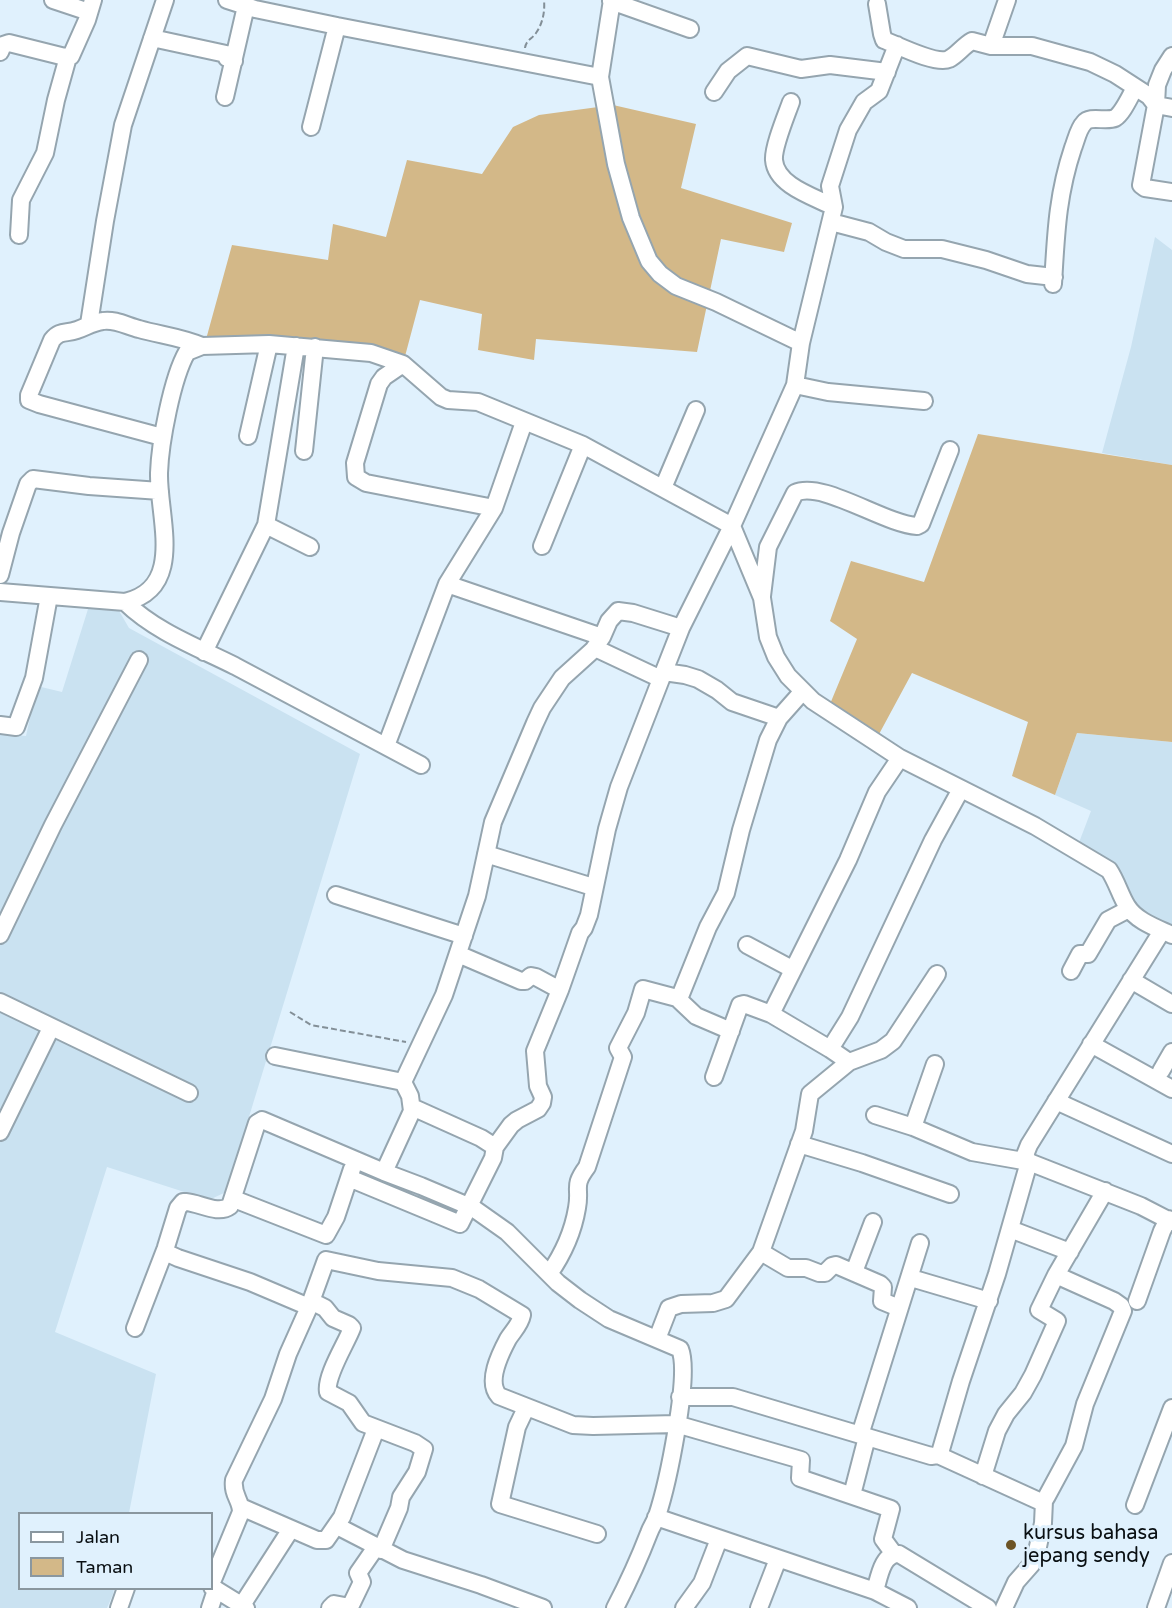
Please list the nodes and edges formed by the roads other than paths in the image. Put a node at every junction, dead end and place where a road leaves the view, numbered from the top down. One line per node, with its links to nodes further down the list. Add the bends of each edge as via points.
1 (53, 0): 7 (street)
2 (165, 0): 11 (street)
3 (227, 0): 8 (street)
4 (1007, 0): 13 (street)
5 (611, 1): 10 (street); 19 (street)
6 (877, 4): 12 (street, via 882,37)
7 (91, 6): 16 (street, via 74,51)
8 (246, 6): 9 (street); 17 (street)
9 (337, 26): 19 (street); 25 (street)
10 (690, 29)
11 (152, 38): 17 (street, via 212,50); 29 (street, via 123,126)
12 (897, 45): 13 (street, via 940,60 952,57 972,41); 18 (street)
13 (991, 46): 20 (street, via 1025,45 1071,56 1097,64)
14 (0, 52): 16 (street, via 8,43)
15 (1172, 56): 24 (street, via 1157,85)
16 (68, 57): 28 (street, via 45,153 21,200)
17 (234, 61): 22 (street)
18 (887, 72): 21 (street, via 830,65 801,69 747,56 729,71); 27 (street, via 879,91 864,102 848,130 830,186)
19 (600, 77): 31 (street, via 615,164 648,261 676,286)
20 (1135, 88): 24 (street); 27 (street, via 1114,118 1084,122 1063,183 1055,228 1053,280 942,249 904,249)
21 (714, 92)
22 (225, 97)
23 (791, 102): 27 (street, via 774,155 775,166 790,185)
24 (1164, 106): 26 (street, via 1141,185)
25 (311, 127)
26 (1172, 192)
27 (832, 214): 31 (street)
28 (19, 235)
29 (89, 324): 32 (street, via 109,320); 41 (street, via 60,332 52,340 29,400)
30 (269, 344): 32 (street); 33 (street); 40 (street)
31 (801, 344): 36 (street)
32 (202, 346): 41 (street, via 187,352 182,360)
33 (296, 346): 34 (street); 48 (street)
34 (315, 347): 35 (street, via 371,353); 44 (street)
35 (403, 364): 39 (street, via 441,397 478,402); 47 (street, via 379,384 355,463 356,477 366,483)
36 (795, 385): 37 (street); 49 (street)
37 (924, 401)
38 (696, 410): 45 (street)
39 (524, 422): 42 (street); 47 (street)
40 (248, 436)
41 (162, 437): 46 (street)
42 (583, 445): 45 (street); 50 (street)
43 (950, 450): 56 (street, via 917,526 818,491 795,493 768,547)
44 (304, 451)
45 (663, 488): 49 (street)
46 (160, 490): 52 (street, via 33,479 11,533); 57 (street, via 164,543 161,573 147,593)
47 (494, 508): 53 (street)
48 (266, 525): 51 (street); 60 (street)
49 (732, 526): 56 (street); 58 (street)
50 (542, 546)
51 (310, 547)
52 (0, 575)
53 (447, 584): 59 (street); 66 (street)
54 (0, 592): 55 (street)
55 (49, 596): 57 (street); 65 (street, via 34,678 16,728)
56 (762, 598): 63 (street, via 768,637 776,657)
57 (125, 602): 60 (street, via 152,624)
58 (681, 628): 59 (street, via 618,611); 62 (street)
59 (598, 642): 62 (street); 70 (street, via 562,678 542,708 493,822)
60 (204, 652): 66 (street)
61 (139, 660): 75 (street)
62 (662, 675): 64 (street, via 698,679 732,702); 71 (street, via 619,787)
63 (802, 692): 64 (street); 67 (street)
64 (779, 718): 84 (street, via 759,765 726,893)
65 (0, 725)
66 (386, 746): 68 (street)
67 (900, 758): 69 (street); 79 (street, via 878,792)
68 (421, 765)
69 (961, 789): 73 (street, via 1035,826 1109,870); 91 (street, via 850,1017)
70 (486, 854): 71 (street); 76 (street)
71 (593, 887): 83 (street, via 589,915)
72 (336, 896): 76 (street)
73 (1129, 909): 74 (street); 80 (street, via 1108,920 1088,954 1080,954)
74 (1167, 933): 82 (street)
75 (0, 935)
76 (464, 936): 78 (street)
77 (747, 945): 79 (street)
78 (458, 954): 83 (street, via 523,981 533,976); 98 (street, via 444,995)
79 (792, 969): 87 (street)
80 (1071, 970)
81 (937, 974): 94 (street, via 893,1041)
82 (1131, 980): 86 (street); 90 (street)
83 (560, 990): 107 (street, via 534,1055 542,1103 511,1125)
84 (679, 999): 89 (street, via 696,1016); 125 (street, via 643,989 640,995 636,1013 618,1048 623,1057 587,1167 578,1178 577,1209 565,1249)
85 (0, 1002): 88 (street)
86 (1172, 1004)
87 (771, 1014): 89 (street, via 740,1005); 91 (street)
88 (51, 1028): 100 (street); 105 (street)
89 (731, 1031): 97 (street)
90 (1091, 1044): 99 (street); 101 (street)
91 (830, 1049): 94 (street)
92 (1172, 1052): 96 (street)
93 (274, 1056): 98 (street)
94 (849, 1062): 106 (street, via 810,1094)
95 (935, 1064): 104 (street)
96 (1161, 1071)
97 (714, 1077)
98 (403, 1082): 102 (street)
99 (1172, 1089)
100 (189, 1093)
101 (1056, 1101): 108 (street); 110 (street, via 1029,1145 1025,1155)
102 (412, 1107): 107 (street); 111 (street)
103 (875, 1115): 104 (street)
104 (913, 1127): 110 (street, via 972,1152)
105 (0, 1132)
106 (799, 1144): 114 (street); 122 (street)
107 (495, 1147): 116 (street, via 495,1155)
108 (1172, 1155)
109 (356, 1160): 111 (street); 112 (street); 115 (street, via 262,1120)
110 (1029, 1162): 113 (street); 119 (street)
111 (384, 1172): 116 (street)
112 (349, 1178): 115 (street, via 326,1235); 116 (street, via 457,1224)
113 (1105, 1191): 117 (street); 123 (street)
114 (950, 1194)
115 (234, 1199): 121 (street, via 224,1209 183,1202)
116 (470, 1206): 125 (street, via 507,1232)
117 (1170, 1220): 128 (street)
118 (873, 1222): 124 (street)
119 (1010, 1229): 123 (street); 129 (street)
120 (920, 1243): 127 (street)
121 (165, 1250): 130 (street); 132 (street)
122 (761, 1252): 124 (street, via 788,1268 824,1274 836,1265); 133 (street, via 726,1299 669,1308)
123 (1070, 1252): 126 (street)
124 (854, 1272): 131 (street, via 880,1284 882,1301)
125 (549, 1274): 133 (street, via 609,1319)
126 (1056, 1275): 141 (street, via 1039,1310 1057,1321 1033,1375 997,1431); 143 (street, via 1114,1301 1123,1311 1085,1404 1074,1446)
127 (911, 1278): 129 (street); 131 (street)
128 (1137, 1300)
129 (989, 1301): 140 (street)
130 (310, 1304): 136 (street, via 326,1260 378,1271 452,1278 479,1289 522,1315 506,1344 493,1385 499,1396); 138 (street, via 325,1308 352,1328 327,1386 328,1392 345,1400 360,1420); 145 (street, via 270,1407 234,1480 234,1494)
131 (900, 1308): 139 (street)
132 (135, 1328)
133 (657, 1339): 134 (street, via 677,1346 681,1352)
134 (680, 1397): 137 (street); 139 (street, via 733,1397)
135 (1172, 1407): 144 (street)
136 (526, 1408): 137 (street, via 573,1425); 149 (street, via 500,1504)
137 (676, 1424): 142 (street, via 801,1460 800,1478); 146 (street)
138 (376, 1429): 147 (street); 151 (street, via 414,1443 424,1451)
139 (863, 1436): 140 (street); 142 (street)
140 (938, 1455): 141 (street)
141 (983, 1476): 143 (street)
142 (852, 1495): 152 (street, via 891,1509 883,1539)
143 (1044, 1501): 169 (street, via 1035,1556 1016,1582)
144 (1135, 1505)
145 (241, 1507): 148 (street); 155 (street)
146 (657, 1517): 150 (street); 164 (street)
147 (337, 1526): 148 (street, via 324,1541); 151 (street)
148 (291, 1529): 159 (street)
149 (597, 1534)
150 (719, 1539): 153 (street); 165 (street, via 702,1583)
151 (378, 1548): 162 (street, via 358,1573 362,1582 350,1607 334,1604); 163 (street)
152 (894, 1554): 158 (street, via 886,1559); 168 (street)
153 (778, 1558): 158 (street); 166 (street)
154 (1172, 1563): 170 (street)
155 (213, 1586): 159 (street)
156 (125, 1590): 160 (street)
157 (212, 1590): 161 (street)
158 (875, 1591): 167 (street)
159 (244, 1607)
160 (119, 1608)
161 (210, 1608)
162 (330, 1608)
163 (543, 1608)
164 (615, 1608)
165 (684, 1608)
166 (759, 1608)
167 (908, 1608)
168 (988, 1608)
169 (1004, 1608)
170 (1156, 1608)

